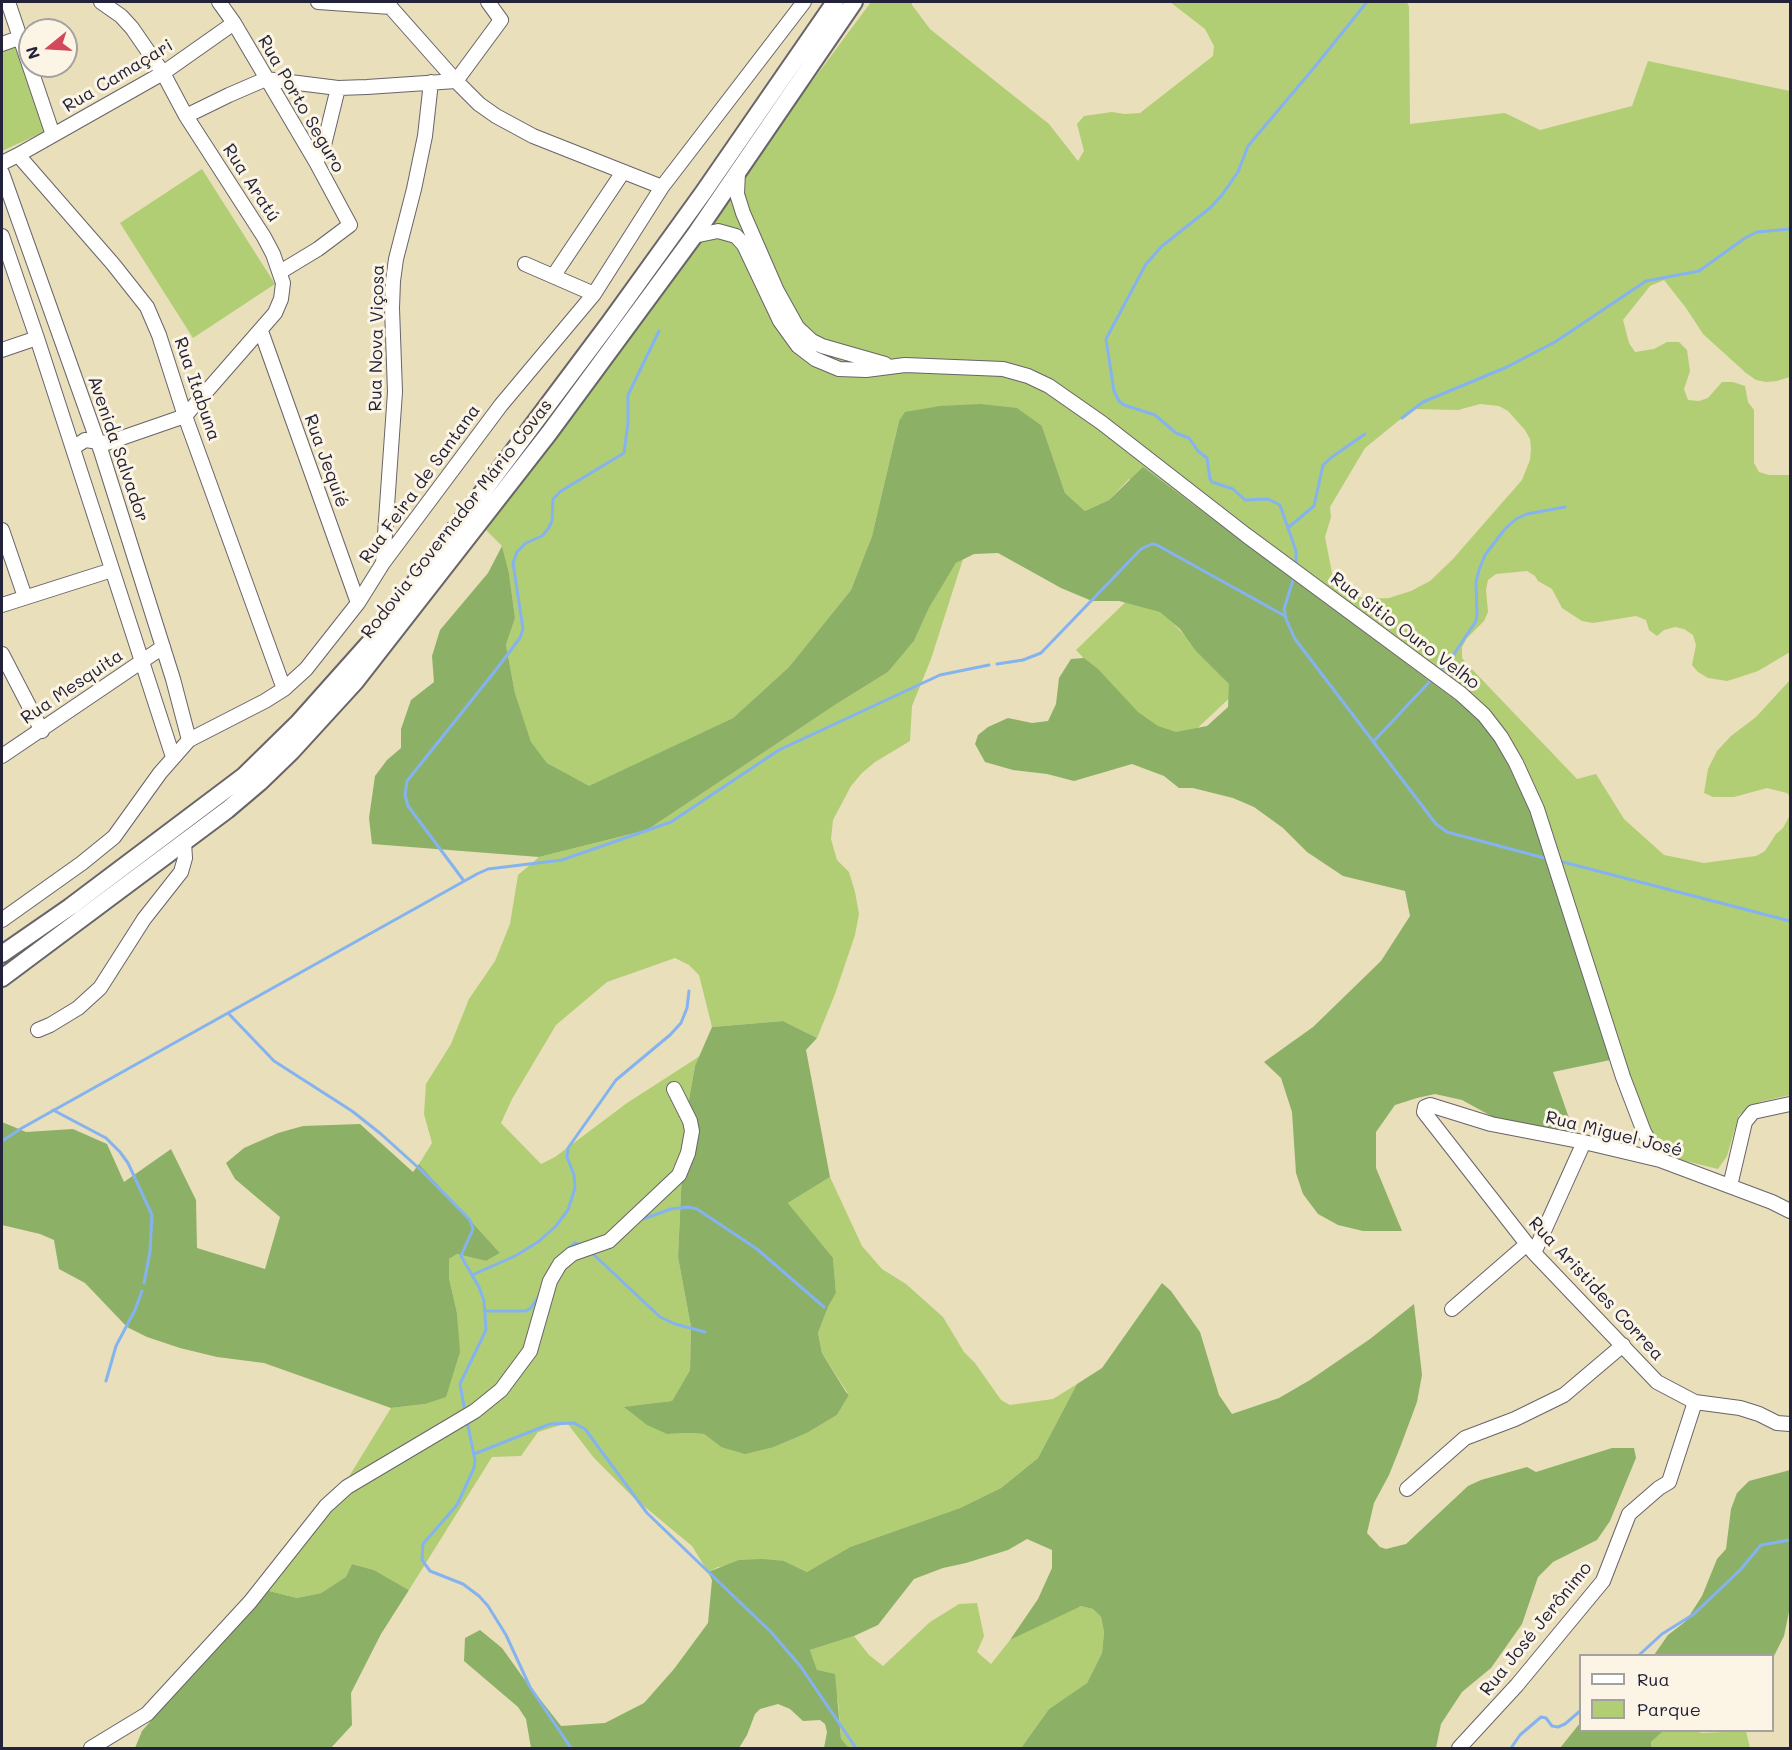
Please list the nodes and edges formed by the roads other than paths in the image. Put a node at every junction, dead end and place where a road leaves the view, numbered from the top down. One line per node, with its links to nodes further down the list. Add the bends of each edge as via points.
1 (8, 2): 11 (street)
2 (101, 2): 14 (street, Rua Aratú, via 122,16)
3 (219, 2): 10 (street, Rua Porto Seguro)
4 (318, 2): 9 (street)
5 (488, 2): 17 (street, via 501,20)
6 (804, 2): 28 (street, Rua Feira de Santana)
7 (835, 2): 60 (main road, Rodovia Governador Mário Covas, via 610,322 372,640 244,776)
8 (854, 2): 25 (main road, Rodovia Governador Mário Covas)
9 (388, 4): 17 (street)
10 (234, 23): 14 (street, Rua Camaçari); 16 (street, Rua Porto Seguro)
11 (18, 35)
12 (18, 38): 13 (street)
13 (2, 44)
14 (163, 73): 20 (street, Rua Aratú); 21 (street, Rua Camaçari)
15 (33, 78): 21 (street)
16 (266, 79): 19 (street); 20 (street); 23 (street, Rua Porto Seguro)
17 (456, 81): 18 (street); 26 (street, via 479,104 515,127)
18 (431, 82): 19 (street); 44 (street, Rua Nova Viçosa, via 425,136 393,281 395,392)
19 (338, 88): 23 (street, via 327,136)
20 (186, 116): 32 (street, Rua Aratú, via 264,237)
21 (54, 135): 22 (street, Rua Camaçari)
22 (18, 155): 24 (street); 39 (street, Rua Itabuna, via 147,307)
23 (316, 162): 32 (street, Rua Porto Seguro, via 350,225)
24 (2, 163)
25 (739, 170): 30 (main road, Rodovia Governador Mário Covas); 38 (street, Rua Sitio Ouro Velho, via 737,194 743,213 797,327 822,346)
26 (623, 172): 28 (street); 33 (street)
27 (2, 173): 40 (street, Avenida Salvador)
28 (662, 188): 34 (street, Rua Feira de Santana)
29 (2, 236): 36 (street)
30 (694, 236): 38 (street, Rua Sitio Ouro Velho, via 718,231 736,236 780,321 798,346 815,359 839,369); 58 (main road, Rodovia Governador Mário Covas, via 549,433 355,682 261,782)
31 (525, 264): 33 (street)
32 (280, 272): 35 (street, Rua Aratú, via 281,299)
33 (554, 275): 34 (street)
34 (594, 294): 44 (street, Rua Feira de Santana, via 501,405)
35 (261, 331): 39 (street, Rua Aratú); 47 (street, Rua Jequié)
36 (38, 338): 37 (street); 41 (street)
37 (2, 350)
38 (890, 366): 69 (street, Rua Sitio Ouro Velho, via 1003,369 1049,386 1484,715 1516,763 1538,809 1623,1077 1644,1132)
39 (186, 416): 40 (street); 53 (street, Rua Itabuna)
40 (102, 445): 41 (street, via 85,440); 42 (street, via 93,459); 49 (street, Avenida Salvador)
41 (73, 448): 42 (street)
42 (78, 462): 45 (street)
43 (2, 530): 46 (street)
44 (383, 563): 47 (street, Rua Feira de Santana)
45 (112, 570): 46 (street); 51 (street)
46 (25, 597): 48 (street)
47 (358, 603): 53 (street, Rua Feira de Santana, via 306,669)
48 (2, 605)
49 (163, 647): 51 (street, Rua Mesquita); 55 (street, Avenida Salvador)
50 (2, 654): 52 (street)
51 (142, 661): 54 (street, Rua Mesquita); 57 (street)
52 (8, 675): 54 (street)
53 (284, 689): 55 (street, Rua Feira de Santana)
54 (42, 731): 56 (street, Rua Mesquita)
55 (189, 740): 57 (street, Rua Feira de Santana)
56 (2, 756)
57 (173, 757): 59 (street, Rua Feira de Santana, via 114,837)
58 (184, 843): 63 (main road, Rodovia Governador Mário Covas); 64 (street, via 181,872 144,919 100,988 78,1008)
59 (2, 920)
60 (23, 939): 61 (main road); 62 (main road, Rodovia Governador Mário Covas)
61 (2, 942)
62 (2, 954)
63 (2, 978)
64 (38, 1030)
65 (674, 1089): 78 (street, via 692,1131 679,1175 609,1241 572,1254 560,1264 550,1281 530,1351 501,1390 475,1412 347,1487 326,1506 250,1602 147,1714)
66 (1791, 1104): 70 (street, via 1753,1112 1745,1122)
67 (1425, 1107): 68 (street, Rua Miguel José, via 1430,1105 1491,1124); 72 (street, Rua Aristides Correa, via 1424,1112)
68 (1584, 1142): 69 (street, Rua Miguel José); 72 (street)
69 (1660, 1160): 70 (street, Rua Miguel José)
70 (1730, 1186): 71 (street, Rua Miguel José)
71 (1791, 1212)
72 (1530, 1249): 73 (street); 74 (street, Rua Aristides Correa)
73 (1452, 1309)
74 (1623, 1345): 75 (street, Rua Aristides Correa, via 1657,1382); 77 (street, via 1564,1395 1465,1438)
75 (1695, 1402): 76 (street, Rua Aristides Correa, via 1740,1408 1777,1423); 79 (street, Rua José Jerônimo, via 1669,1482 1629,1514 1603,1581)
76 (1791, 1424)
77 (1407, 1489)
78 (91, 1749)
79 (1459, 1749)

